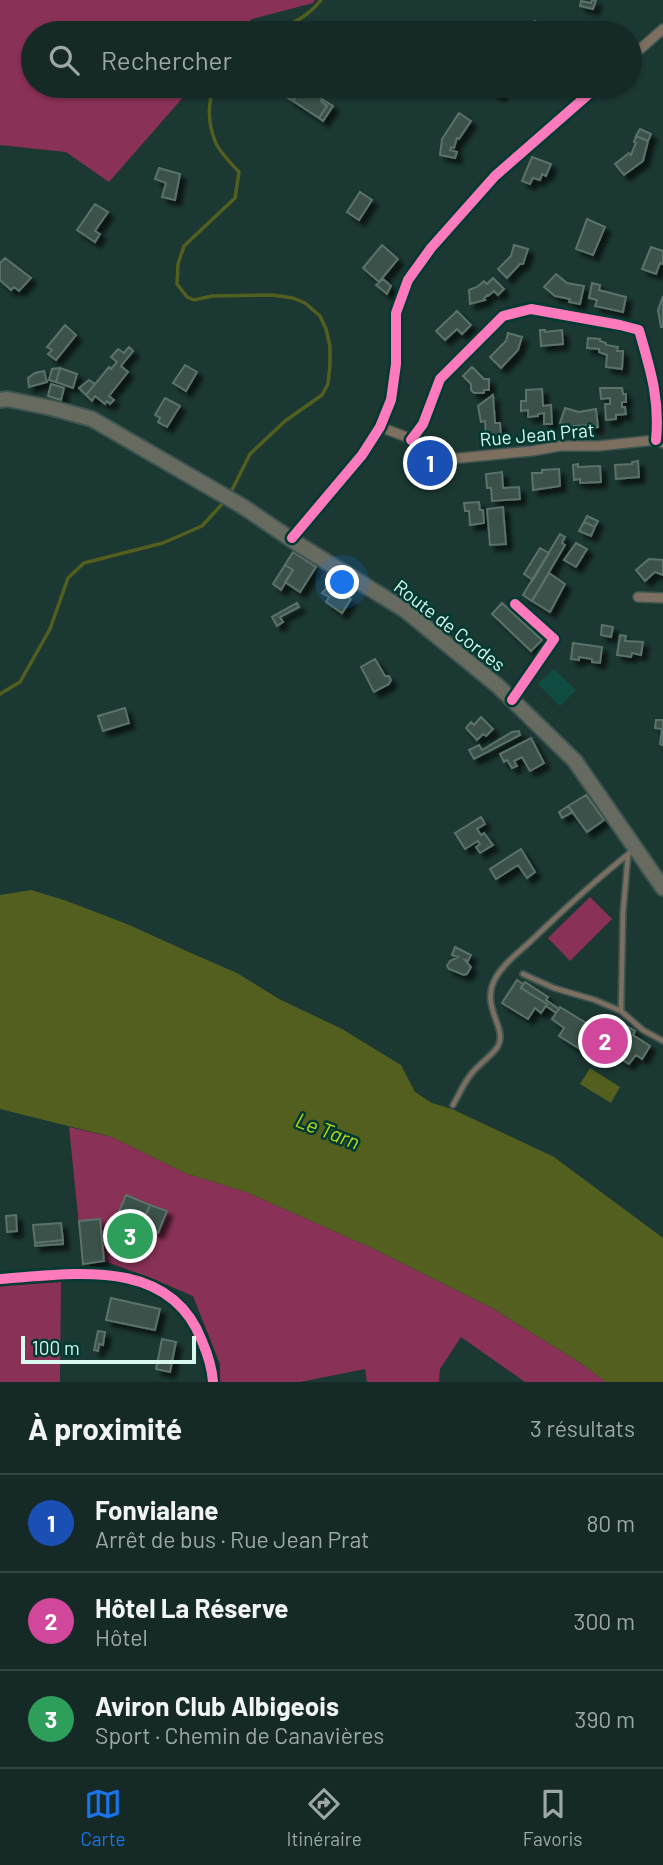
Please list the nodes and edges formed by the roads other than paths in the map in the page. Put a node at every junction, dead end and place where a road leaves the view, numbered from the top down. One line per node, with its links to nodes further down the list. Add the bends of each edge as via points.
1 (663, 29): 2 (street)
2 (642, 47)
3 (584, 98): 5 (street, via 495,176 408,280 396,313 391,400)
4 (0, 400): 8 (main road, Route de Cordes, via 92,419)
5 (380, 428): 6 (street, Rue Jean Prat); 8 (street)
6 (411, 440): 7 (street, Rue Jean Prat, via 436,457 450,459 560,446); 7 (street, via 423,424 440,379 503,316 531,309 639,330 653,380)
7 (659, 442)
8 (292, 538): 12 (main road, Route de Cordes, via 405,610)
9 (638, 597): 10 (street)
10 (663, 598)
11 (515, 604): 12 (street, via 554,639)
12 (512, 700): 13 (main road, Route de Cordes, via 575,761)
13 (632, 851): 14 (main road, Route de Cordes); 16 (lane, via 623,914); 18 (lane, via 575,898 495,979 490,997 498,1023 498,1046 471,1074)
14 (663, 888)
15 (523, 974): 16 (lane)
16 (621, 1011): 17 (lane)
17 (663, 1041)
18 (453, 1105)
19 (0, 1279): 20 (street, via 104,1274 161,1290 199,1332)
20 (213, 1382)

